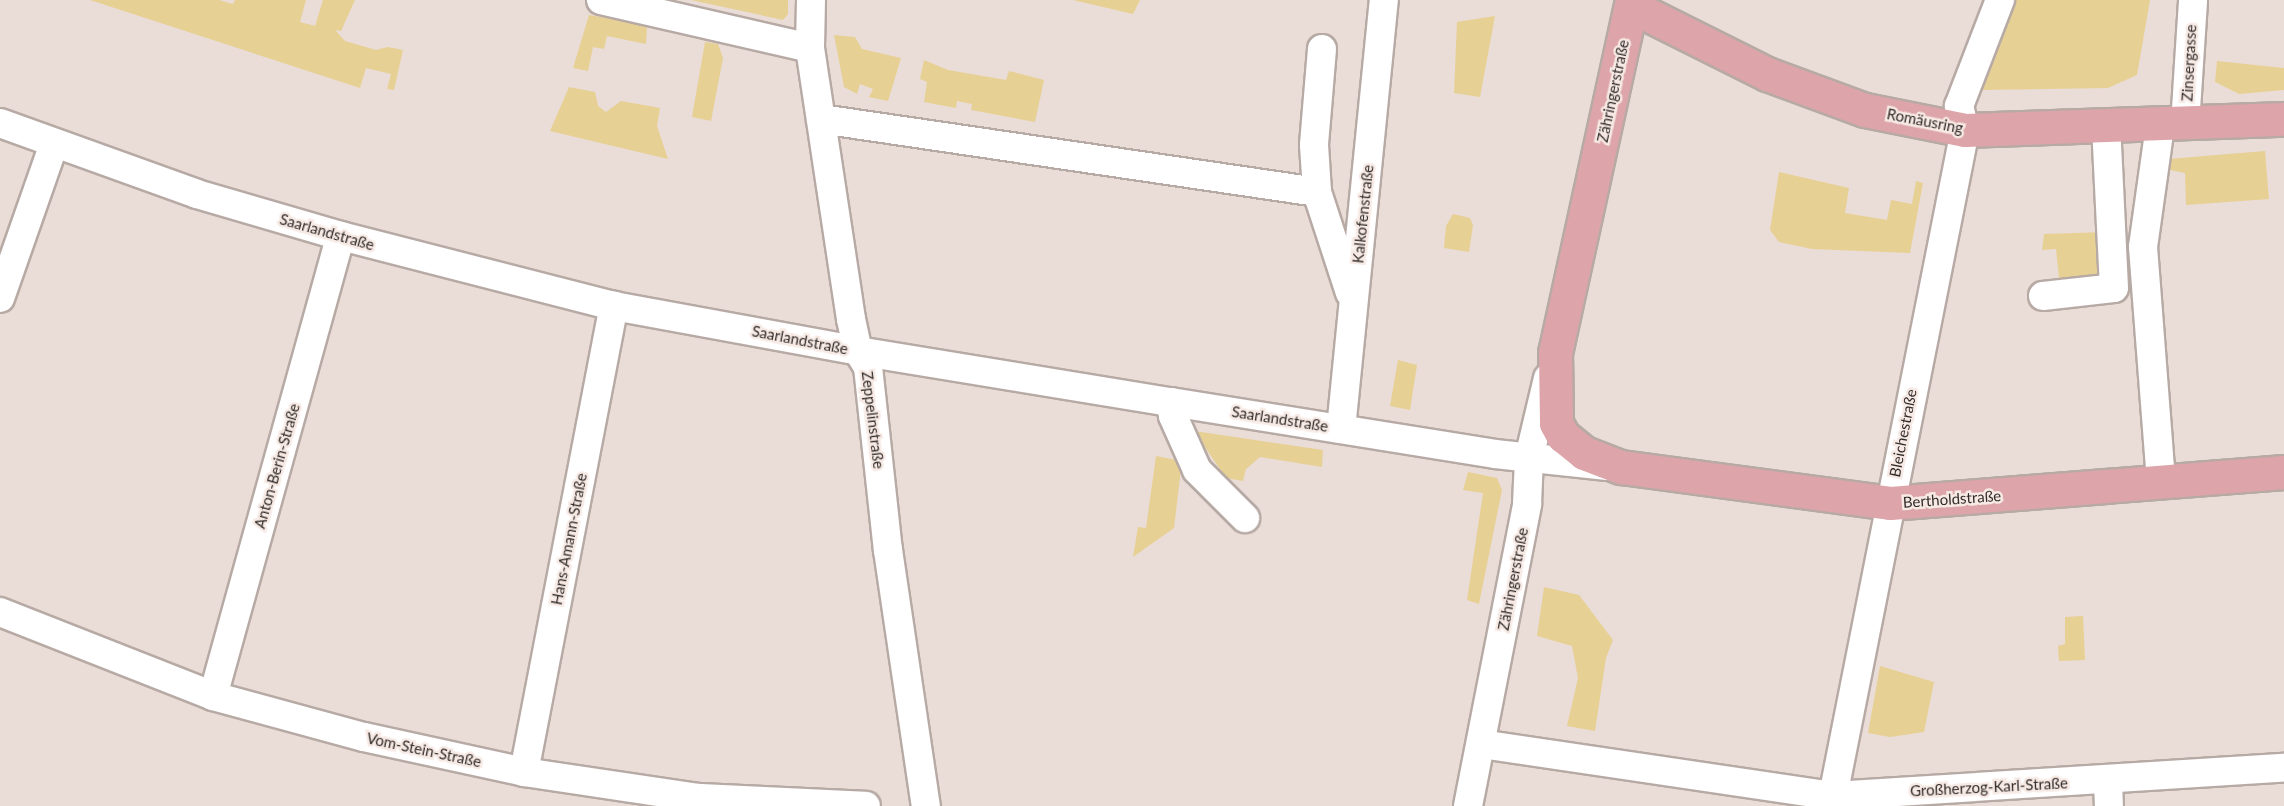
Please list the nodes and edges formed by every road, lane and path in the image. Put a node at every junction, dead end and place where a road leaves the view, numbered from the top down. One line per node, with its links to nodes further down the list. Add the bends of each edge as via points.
1 (602, 0): 7 (street)
2 (811, 0): 7 (street, Zeppelinstraße)
3 (1384, 0): 20 (street, Kalkofenstraße)
4 (2000, 0): 14 (street, Bleichestraße, via 1959,106)
5 (2193, 0): 12 (street, Zinsergasse)
6 (1628, 2): 14 (main road, Romäusring, via 1767,74 1865,110); 23 (main road, Zähringerstraße)
7 (810, 48): 9 (street, Zeppelinstraße)
8 (1322, 49): 16 (street, via 1314,145)
9 (821, 118): 16 (street); 22 (street, Zeppelinstraße)
10 (2284, 119): 12 (main road, Romäusring)
11 (0, 123): 15 (street, Saarlandstraße)
12 (2173, 125): 13 (main road, Romäusring); 29 (street, Zinsergasse, via 2143,247)
13 (2106, 127): 14 (main road, Romäusring); 18 (street, via 2114,288)
14 (1965, 130): 30 (street, Bleichestraße)
15 (54, 144): 17 (street, Saarlandstraße, via 197,194); 19 (street)
16 (1317, 192): 20 (street)
17 (341, 236): 21 (street, Saarlandstraße); 33 (street, Anton-Berin-Straße)
18 (2043, 296)
19 (0, 298)
20 (1354, 302): 25 (street, Kalkofenstraße)
21 (614, 306): 22 (street, Saarlandstraße); 36 (street, Hans-Amann-Straße)
22 (858, 351): 24 (street, Saarlandstraße); 40 (street, Zeppelinstraße, via 868,367 888,550)
23 (1555, 352): 26 (street, Zähringerstraße); 27 (main road, Zähringerstraße, via 1556,423 1563,436 1584,453)
24 (1171, 402): 25 (street, Saarlandstraße); 31 (street, via 1173,416 1197,470)
25 (1341, 429): 26 (street, Saarlandstraße)
26 (1529, 458): 27 (street, Saarlandstraße); 34 (street, Zähringerstraße, via 1527,504)
27 (1621, 467): 30 (main road, Bertholdstraße)
28 (2284, 472): 29 (main road, Bertholdstraße)
29 (2161, 482): 30 (main road, Bertholdstraße)
30 (1890, 503): 38 (street, Bleichestraße)
31 (1245, 518)
32 (0, 612): 33 (street, Vom-Stein-Straße)
33 (213, 696): 36 (street, Vom-Stein-Straße, via 364,737)
34 (1481, 744): 38 (street, Großherzog-Karl-Straße); 41 (street, Zähringerstraße)
35 (2284, 768): 37 (street, Großherzog-Karl-Straße)
36 (524, 772): 39 (street, Vom-Stein-Straße, via 699,798)
37 (2109, 793): 38 (street, Großherzog-Karl-Straße)
38 (1829, 801)
39 (866, 806)
40 (926, 806)
41 (1468, 806)

